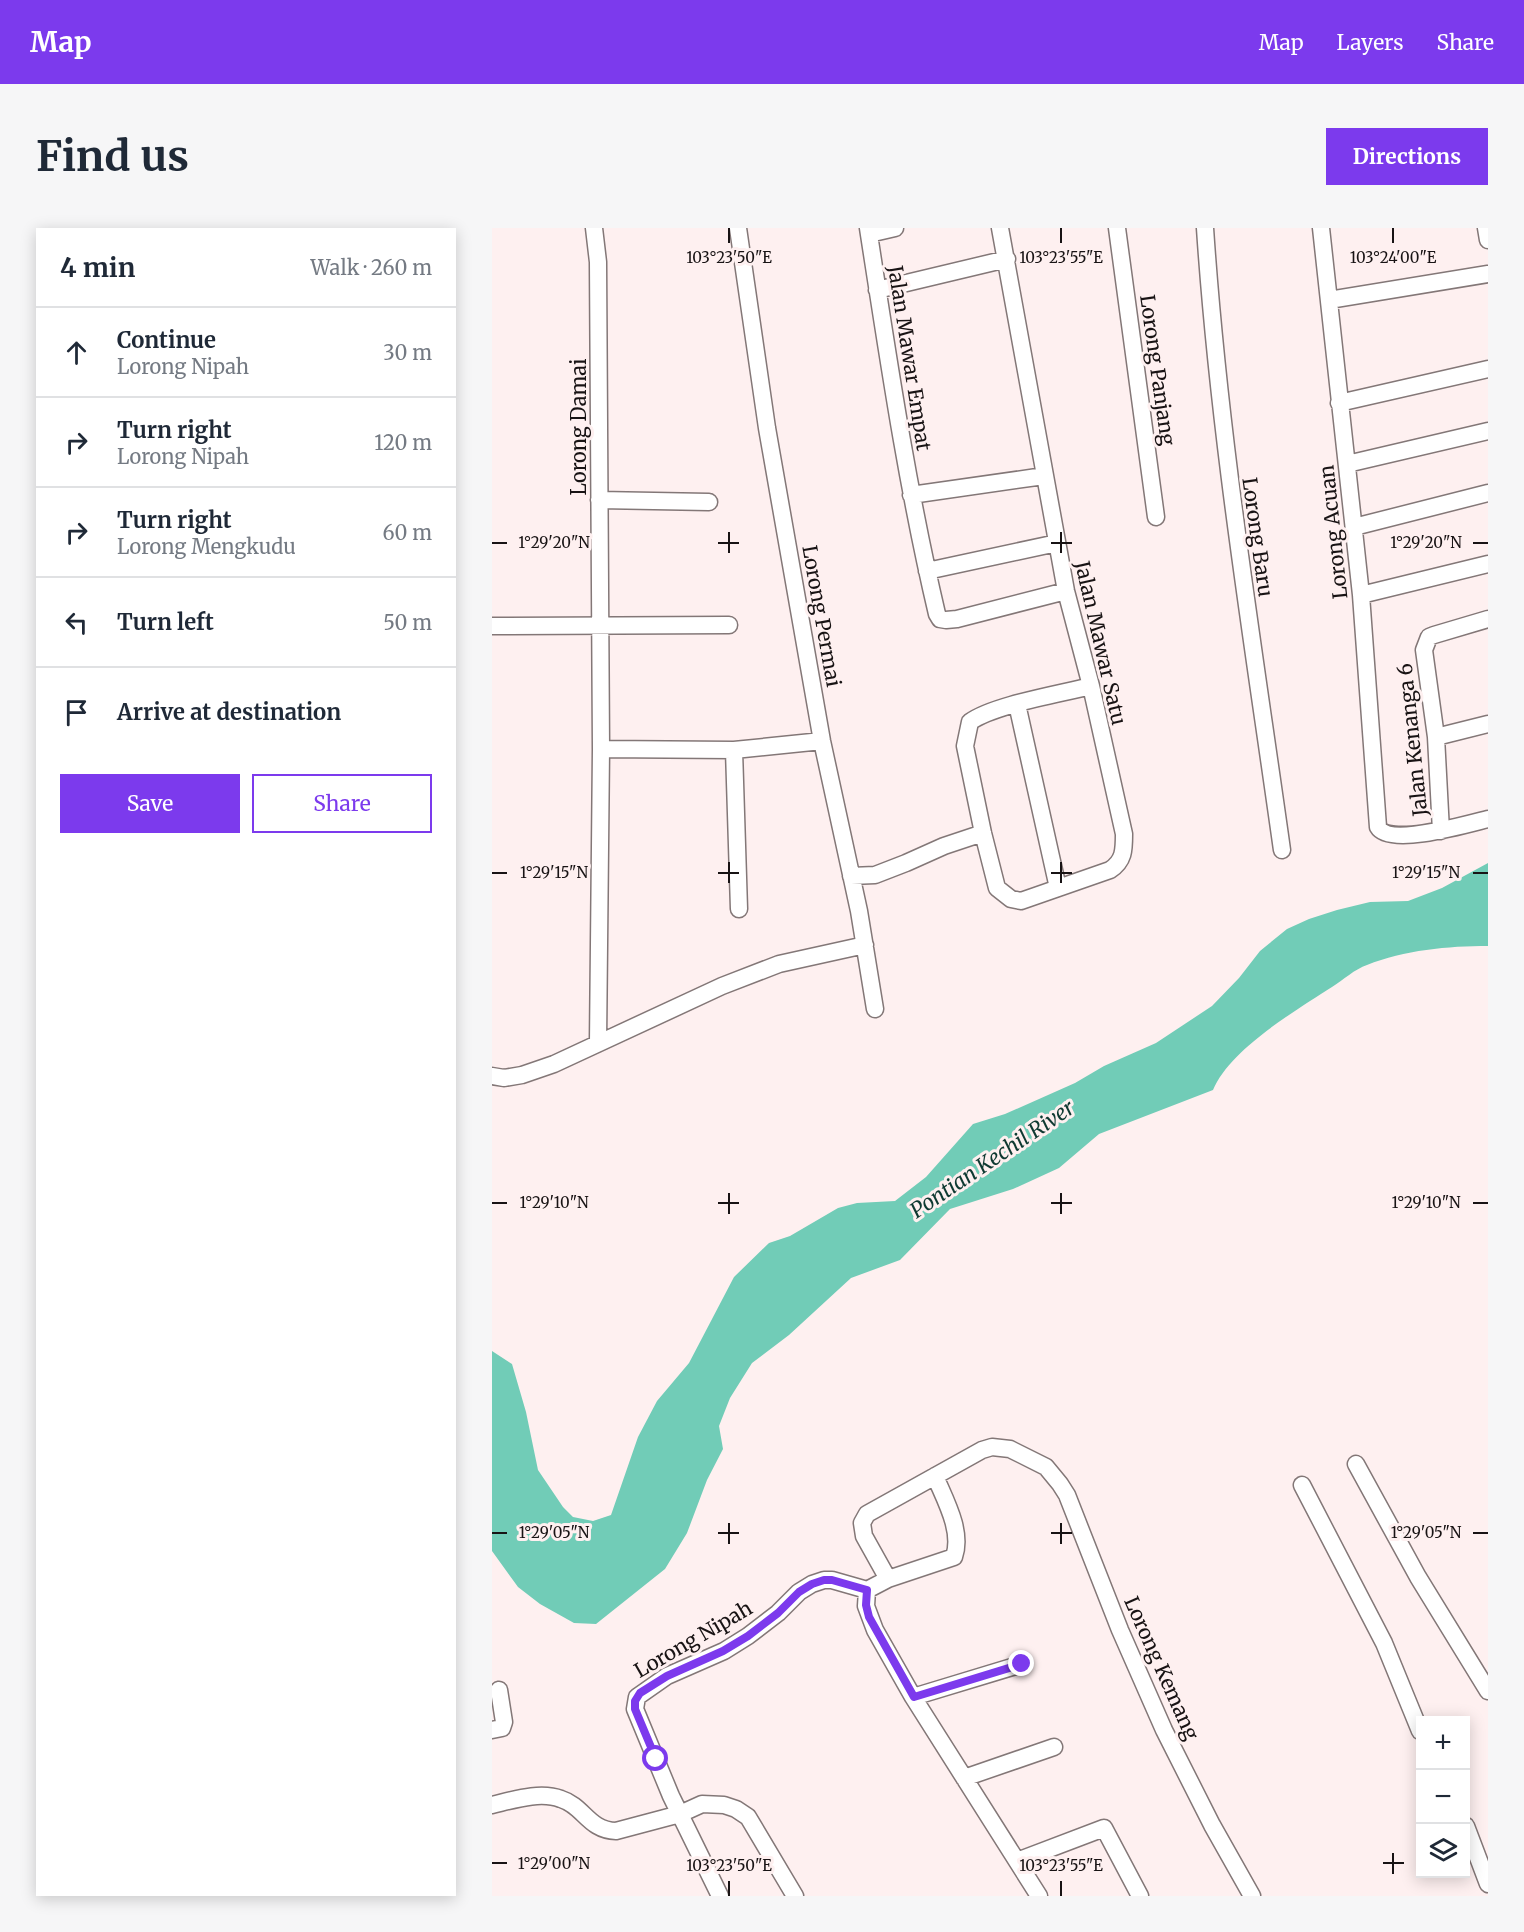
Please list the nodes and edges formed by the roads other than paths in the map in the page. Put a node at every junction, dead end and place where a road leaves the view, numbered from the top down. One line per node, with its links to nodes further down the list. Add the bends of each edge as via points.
1 (594, 228): 22 (street, Lorong Damai, via 598,262)
2 (738, 228): 39 (street, Lorong Permai, via 767,428)
3 (895, 228): 9 (street)
4 (1000, 228): 11 (street, Jalan Mawar Satu)
5 (1117, 228): 24 (street, Lorong Panjang)
6 (1205, 228): 45 (street, Lorong Baru, via 1229,481)
7 (1321, 228): 14 (street, Lorong Acuan)
8 (1486, 228): 10 (street)
9 (869, 231): 13 (street, Jalan Mawar Empat)
10 (1488, 240)
11 (1006, 259): 13 (street); 19 (street, Jalan Mawar Satu)
12 (1488, 274): 14 (street)
13 (877, 290): 21 (street, Jalan Mawar Empat)
14 (1329, 300): 16 (street, Lorong Acuan)
15 (1488, 369): 16 (street)
16 (1339, 403): 18 (street, Lorong Acuan)
17 (1488, 431): 18 (street)
18 (1347, 464): 25 (street, Lorong Acuan)
19 (1044, 476): 21 (street); 26 (street, Jalan Mawar Satu)
20 (1488, 493): 25 (street)
21 (911, 495): 28 (street, Jalan Mawar Empat)
22 (599, 500): 23 (street); 34 (street, Lorong Damai)
23 (709, 502)
24 (1156, 517)
25 (1354, 526): 30 (street, Lorong Acuan)
26 (1057, 543): 28 (street); 29 (street, Jalan Mawar Satu)
27 (1488, 564): 30 (street)
28 (927, 570): 29 (street, Jalan Mawar Empat, via 937,614 946,620)
29 (1066, 591): 35 (street, Jalan Mawar Satu)
30 (1361, 595): 43 (street, Lorong Acuan, via 1378,827 1386,835 1395,836)
31 (1488, 619): 38 (street, Jalan Kenanga 6, via 1434,635 1426,643 1424,662)
32 (729, 625): 34 (street)
33 (492, 626): 34 (street)
34 (600, 627): 40 (street)
35 (1091, 686): 36 (street); 47 (street, Jalan Mawar Satu, via 1124,834 1123,858 1110,870)
36 (1017, 704): 44 (street, via 970,722 965,746); 47 (street)
37 (1488, 724): 38 (street)
38 (1436, 737): 43 (street, Jalan Kenanga 6)
39 (822, 741): 41 (street); 46 (street, Lorong Permai)
40 (601, 749): 41 (street); 51 (street)
41 (734, 750): 48 (street)
42 (1488, 819): 43 (street)
43 (1441, 831)
44 (983, 833): 46 (street, via 875,874); 47 (street, Jalan Mawar Satu, via 997,888 1011,900 1021,901)
45 (1282, 850)
46 (852, 876): 49 (street, Lorong Permai)
47 (1058, 888)
48 (739, 909)
49 (865, 945): 50 (street, Lorong Permai); 51 (street, via 778,964)
50 (875, 1009)
51 (598, 1043): 52 (street, via 522,1075)
52 (492, 1076)
53 (1356, 1464): 60 (street, via 1424,1587)
54 (934, 1476): 56 (street, Lorong Kemang, via 864,1519 864,1536); 56 (street, via 953,1521 957,1546 954,1557); 75 (street, Lorong Kemang, via 992,1447 1010,1449 1053,1473 1067,1495 1164,1730)
55 (1302, 1485): 62 (street, via 1384,1643)
56 (888, 1579): 57 (street)
57 (867, 1590): 61 (street, via 869,1617); 67 (street, Lorong Nipah, via 832,1580 812,1584 748,1636 667,1676 637,1697 635,1709)
58 (1022, 1664): 61 (street)
59 (499, 1690): 63 (street, via 504,1722 502,1728)
60 (1488, 1691)
61 (914, 1697): 65 (street)
62 (1416, 1721)
63 (492, 1730)
64 (1054, 1747): 65 (street)
65 (964, 1778): 69 (street)
66 (492, 1805): 67 (street, via 536,1797 562,1799 606,1831)
67 (680, 1814): 71 (street, Lorong Nipah); 72 (street, via 702,1804 723,1805 748,1817)
68 (1470, 1837): 70 (street)
69 (1017, 1861): 73 (street); 74 (street, via 1104,1828)
70 (1488, 1884)
71 (720, 1896)
72 (795, 1896)
73 (1039, 1896)
74 (1140, 1896)
75 (1252, 1896)

